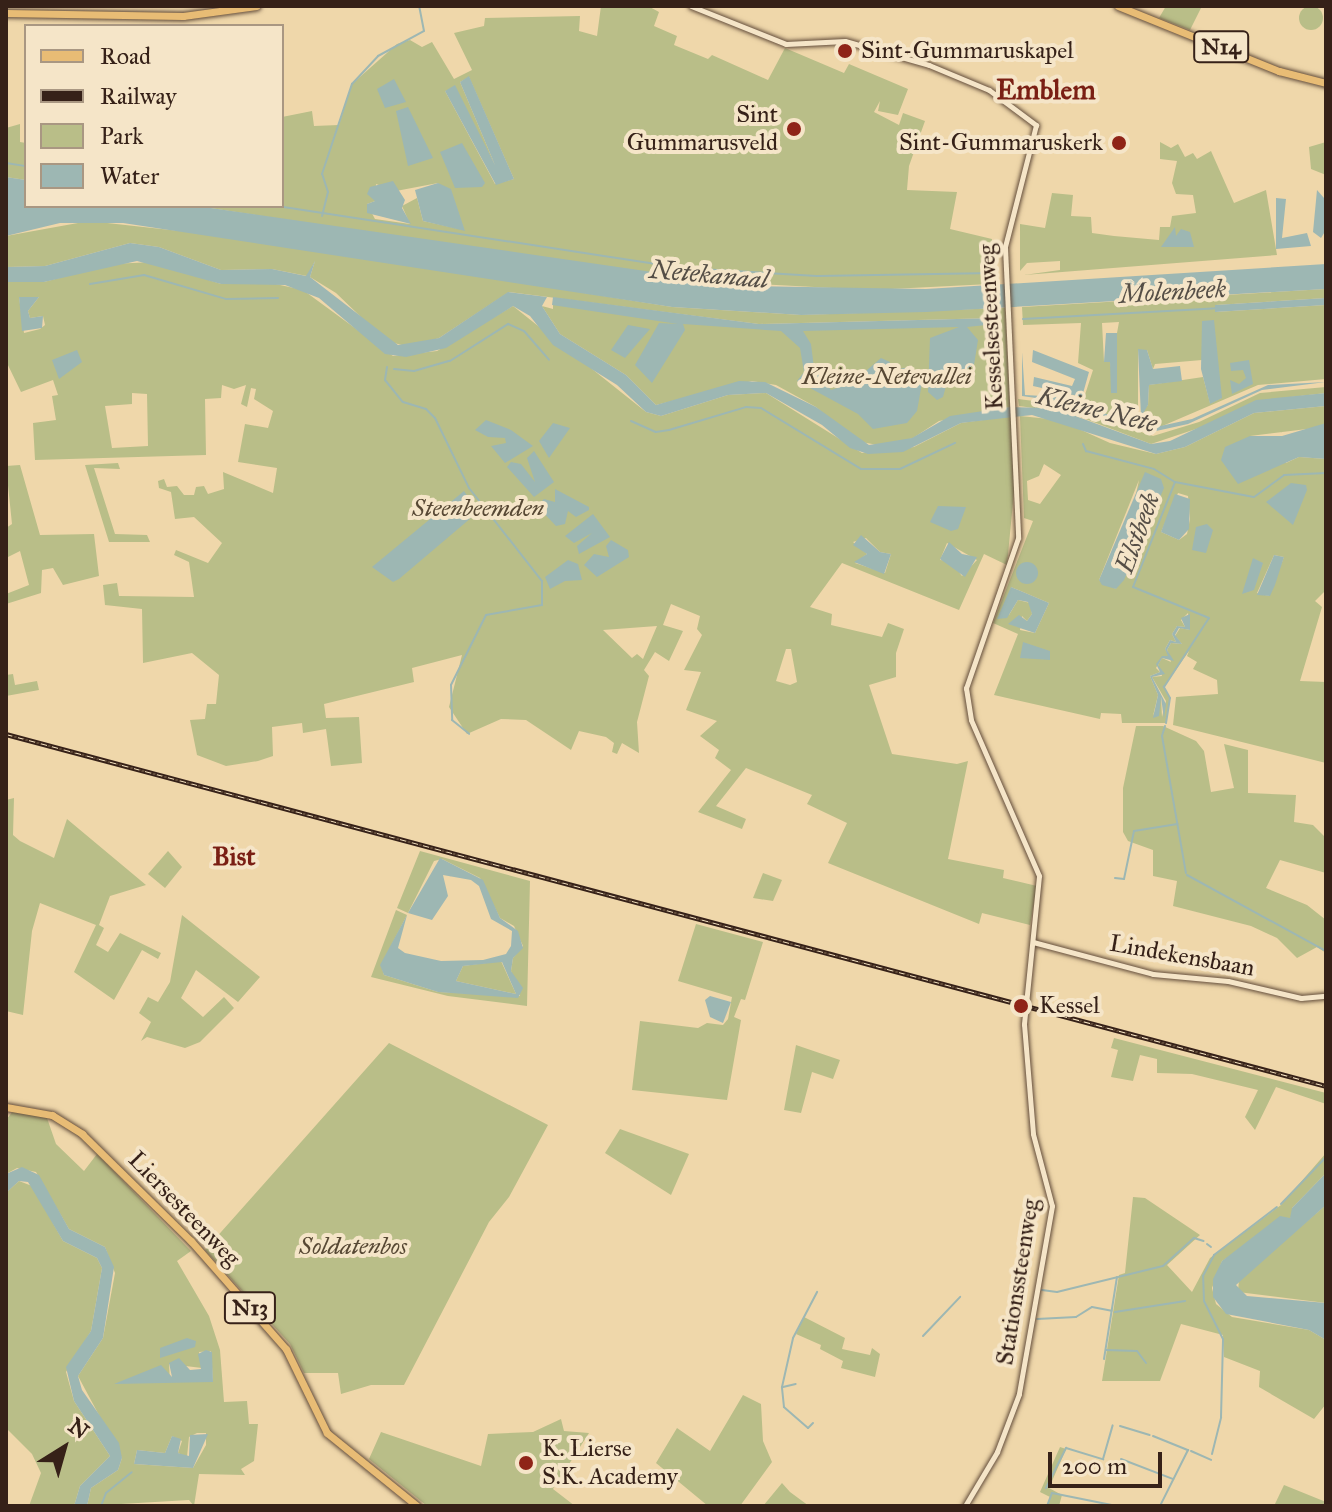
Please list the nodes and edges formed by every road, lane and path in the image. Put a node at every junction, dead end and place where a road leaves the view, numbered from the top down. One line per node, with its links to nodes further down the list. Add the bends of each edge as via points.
1 (256, 6): 4 (main road, via 183,16)
2 (691, 6): 6 (street, Kesselsesteenweg, via 793,46 845,41 921,62 989,90 1036,125 1008,221 1006,272 1019,482 1016,548 966,688 971,720 1036,860)
3 (1118, 6): 5 (main road, N14, via 1279,71)
4 (6, 13)
5 (1326, 83)
6 (1033, 942): 7 (street, Lindekensbaan, via 1153,974 1228,981 1301,998); 10 (street, Stationssteenweg, via 1025,1006 1033,1134 1048,1179 1051,1215 1019,1394 997,1452)
7 (1326, 996)
8 (6, 1107): 9 (main road, Liersesteenweg / N13, via 70,1124 176,1225 286,1349 323,1428)
9 (417, 1506)
10 (965, 1506)

